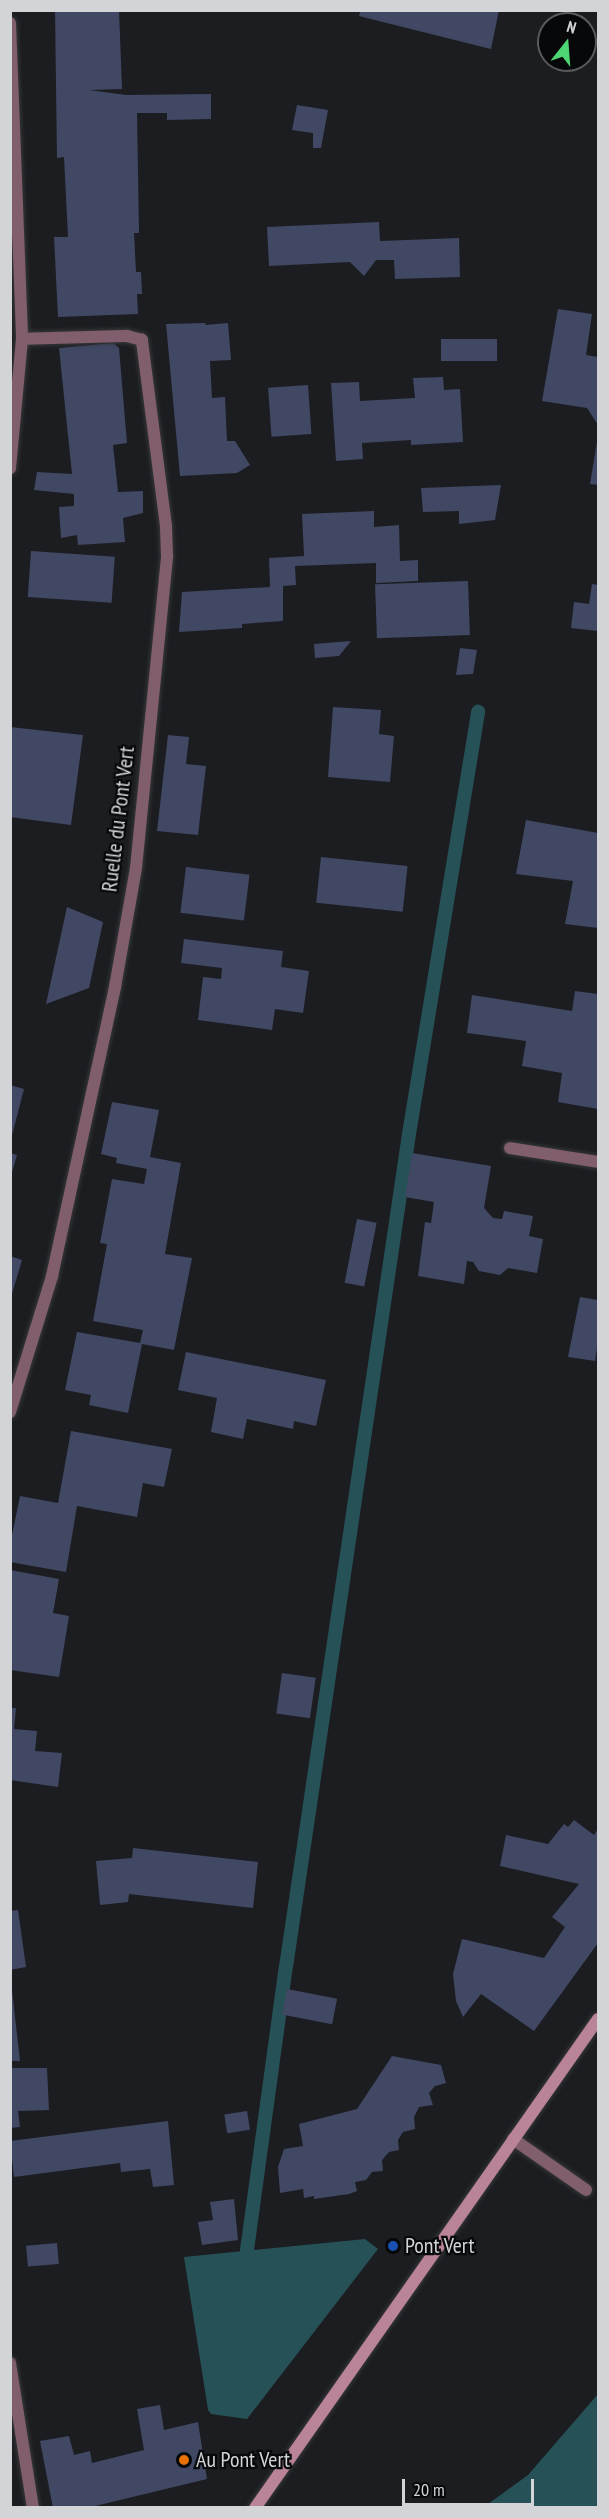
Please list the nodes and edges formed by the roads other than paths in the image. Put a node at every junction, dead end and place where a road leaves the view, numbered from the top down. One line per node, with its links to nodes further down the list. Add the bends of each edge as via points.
1 (10, 23): 2 (street)
2 (11, 52): 3 (street)
3 (22, 339): 4 (street); 8 (street, Ruelle du Pont Vert, via 127,336 142,340 167,556 136,868 115,987 52,1276)
4 (15, 389): 5 (street)
5 (10, 468)
6 (510, 1148): 7 (street)
7 (598, 1162)
8 (10, 1412)
9 (598, 2019): 10 (main road)
10 (513, 2139): 11 (street); 14 (main road)
11 (586, 2190)
12 (10, 2363): 13 (street)
13 (33, 2508)
14 (255, 2508)

